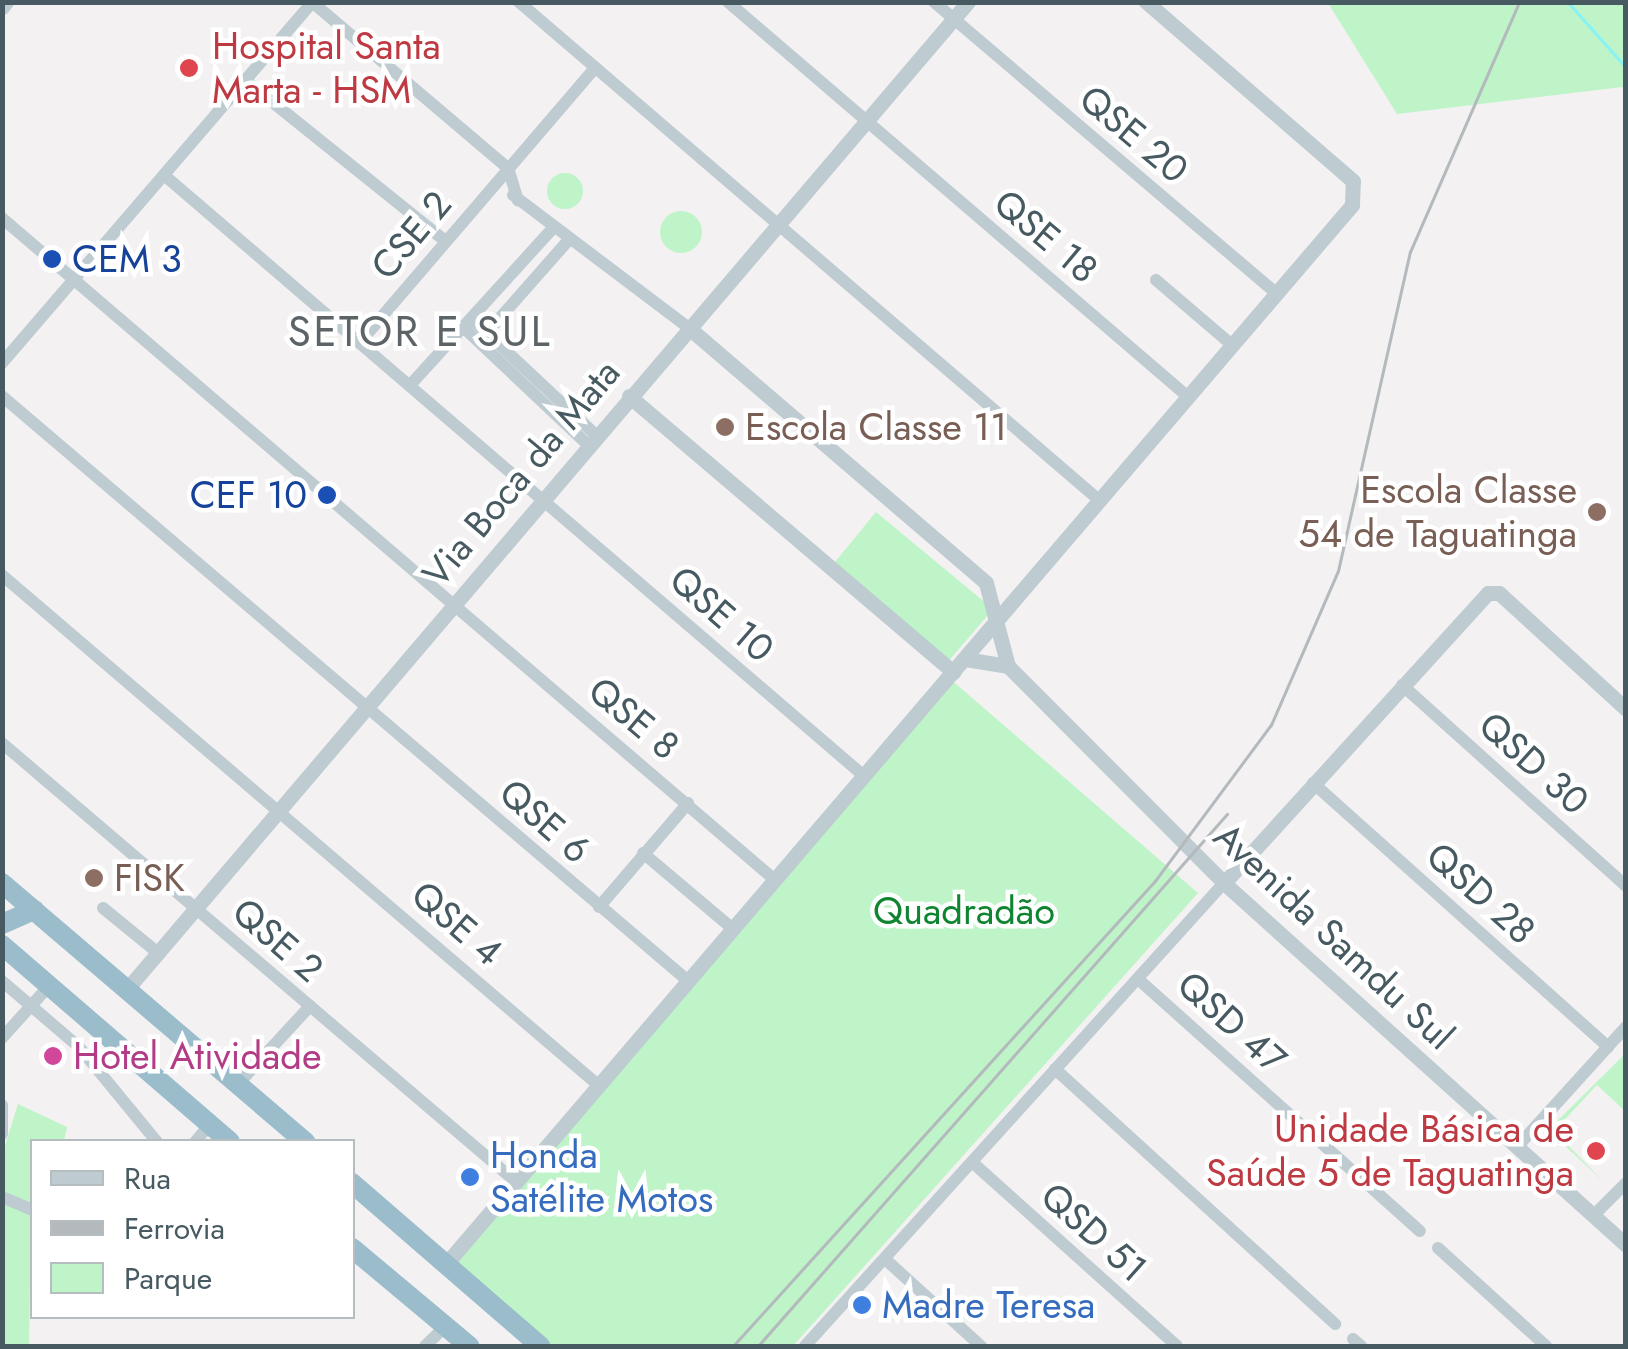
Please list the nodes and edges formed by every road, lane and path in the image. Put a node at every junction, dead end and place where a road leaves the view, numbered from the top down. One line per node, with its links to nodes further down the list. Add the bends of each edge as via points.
1 (519, 2): 8 (street)
2 (728, 2): 10 (street, QSE 18)
3 (934, 2): 7 (street, QSE 20)
4 (968, 2): 7 (street, Via Boca da Mata)
5 (1146, 2): 22 (street, via 1353,181 1348,211)
6 (312, 3): 9 (street); 11 (street)
7 (954, 19): 10 (street, Via Boca da Mata); 22 (street, QSE 20)
8 (595, 68): 11 (street, CSE 2); 16 (street)
9 (245, 80): 12 (street); 18 (street)
10 (865, 122): 16 (street, Via Boca da Mata); 32 (street, QSE 18)
11 (508, 168): 13 (street, CSE 2); 14 (street)
12 (164, 175): 20 (street); 26 (street, QSE 10)
13 (497, 182): 14 (street); 18 (street, CSE 2)
14 (518, 200): 17 (street)
15 (2, 218): 20 (street, QSE 8)
16 (779, 226): 24 (street, Via Boca da Mata); 35 (street)
17 (552, 229): 19 (street); 23 (street)
18 (446, 241): 26 (street, CSE 2)
19 (568, 242): 24 (street); 25 (street)
20 (75, 279): 28 (street); 39 (street, QSE 8)
21 (1156, 280): 27 (street)
22 (1277, 294): 27 (street)
23 (468, 324): 25 (street); 29 (street)
24 (689, 328): 31 (street, Via Boca da Mata); 37 (street)
25 (483, 338): 33 (street)
26 (360, 341): 29 (street, QSE 10)
27 (1232, 345): 32 (street)
28 (2, 363)
29 (412, 383): 34 (street, QSE 10)
30 (2, 396): 45 (street, QSE 6)
31 (629, 396): 33 (street, Via Boca da Mata); 43 (street)
32 (1187, 396): 35 (street)
33 (591, 439): 34 (street, Via Boca da Mata)
34 (541, 499): 39 (street, Via Boca da Mata); 48 (street, QSE 10)
35 (1099, 500): 38 (street)
36 (2, 575): 51 (street, QSE 4)
37 (986, 583): 38 (street, via 1006,594); 40 (street, Avenida Samdu Sul)
38 (1028, 586): 40 (street)
39 (453, 603): 45 (street, Via Boca da Mata); 50 (street, QSE 8)
40 (996, 626): 41 (street); 42 (street, Avenida Samdu Sul)
41 (964, 658): 42 (street); 43 (street)
42 (1008, 666): 53 (street, Avenida Samdu Sul)
43 (953, 672): 48 (street)
44 (1402, 685): 46 (street, via 1482,596 1499,593); 49 (street); 56 (street, QSD 30)
45 (364, 707): 51 (street, Via Boca da Mata); 58 (street, QSE 6)
46 (1626, 710)
47 (2, 743): 60 (street, QSE 2)
48 (864, 776): 54 (street)
49 (1313, 783): 53 (street); 75 (street, QSD 28)
50 (688, 804): 52 (street); 54 (street, QSE 8)
51 (276, 810): 60 (street, Via Boca da Mata); 78 (street, QSE 4)
52 (643, 853): 58 (street); 63 (street)
53 (1219, 878): 66 (street); 86 (street, Avenida Samdu Sul)
54 (775, 880): 63 (street)
55 (3, 884): 57 (highway); 61 (highway)
56 (1626, 886)
57 (2, 898)
58 (598, 907): 68 (street, QSE 6)
59 (103, 908): 65 (street)
60 (195, 908): 65 (street, Via Boca da Mata); 72 (street, QSE 2)
61 (34, 910): 62 (highway); 70 (highway)
62 (2, 924)
63 (733, 929): 68 (street)
64 (6, 950): 69 (highway)
65 (157, 952): 70 (street, Via Boca da Mata)
66 (1138, 979): 76 (street); 94 (street, QSD 47)
67 (2, 980): 71 (street)
68 (687, 980): 78 (street)
69 (49, 986): 71 (street); 80 (highway)
70 (127, 988): 77 (highway)
71 (31, 1005): 74 (street); 82 (street)
72 (310, 1006): 77 (street); 88 (street, QSE 2)
73 (1626, 1027): 75 (street)
74 (2, 1038)
75 (1608, 1047): 86 (street)
76 (1054, 1069): 87 (street); 100 (street)
77 (238, 1083): 85 (highway)
78 (598, 1084): 88 (street)
79 (2, 1105): 81 (street)
80 (210, 1124): 83 (street); 84 (highway)
81 (2, 1134)
82 (153, 1139)
83 (198, 1139)
84 (227, 1139)
85 (302, 1139)
86 (1517, 1147): 93 (street, Avenida Samdu Sul)
87 (972, 1162): 98 (street); 107 (street, QSD 51)
88 (515, 1182): 99 (street)
89 (1626, 1182): 93 (street)
90 (355, 1187): 99 (highway)
91 (2, 1197): 92 (street)
92 (30, 1209)
93 (1593, 1216): 95 (street, Avenida Samdu Sul)
94 (1420, 1231)
95 (1626, 1245)
96 (1438, 1248): 108 (street)
97 (355, 1250): 101 (highway)
98 (885, 1258): 105 (street); 106 (street)
99 (445, 1265): 104 (highway)
100 (1335, 1324)
101 (446, 1326): 102 (street); 103 (highway)
102 (425, 1346)
103 (469, 1346)
104 (540, 1346)
105 (805, 1346)
106 (982, 1346)
107 (1177, 1346)
108 (1546, 1346)

